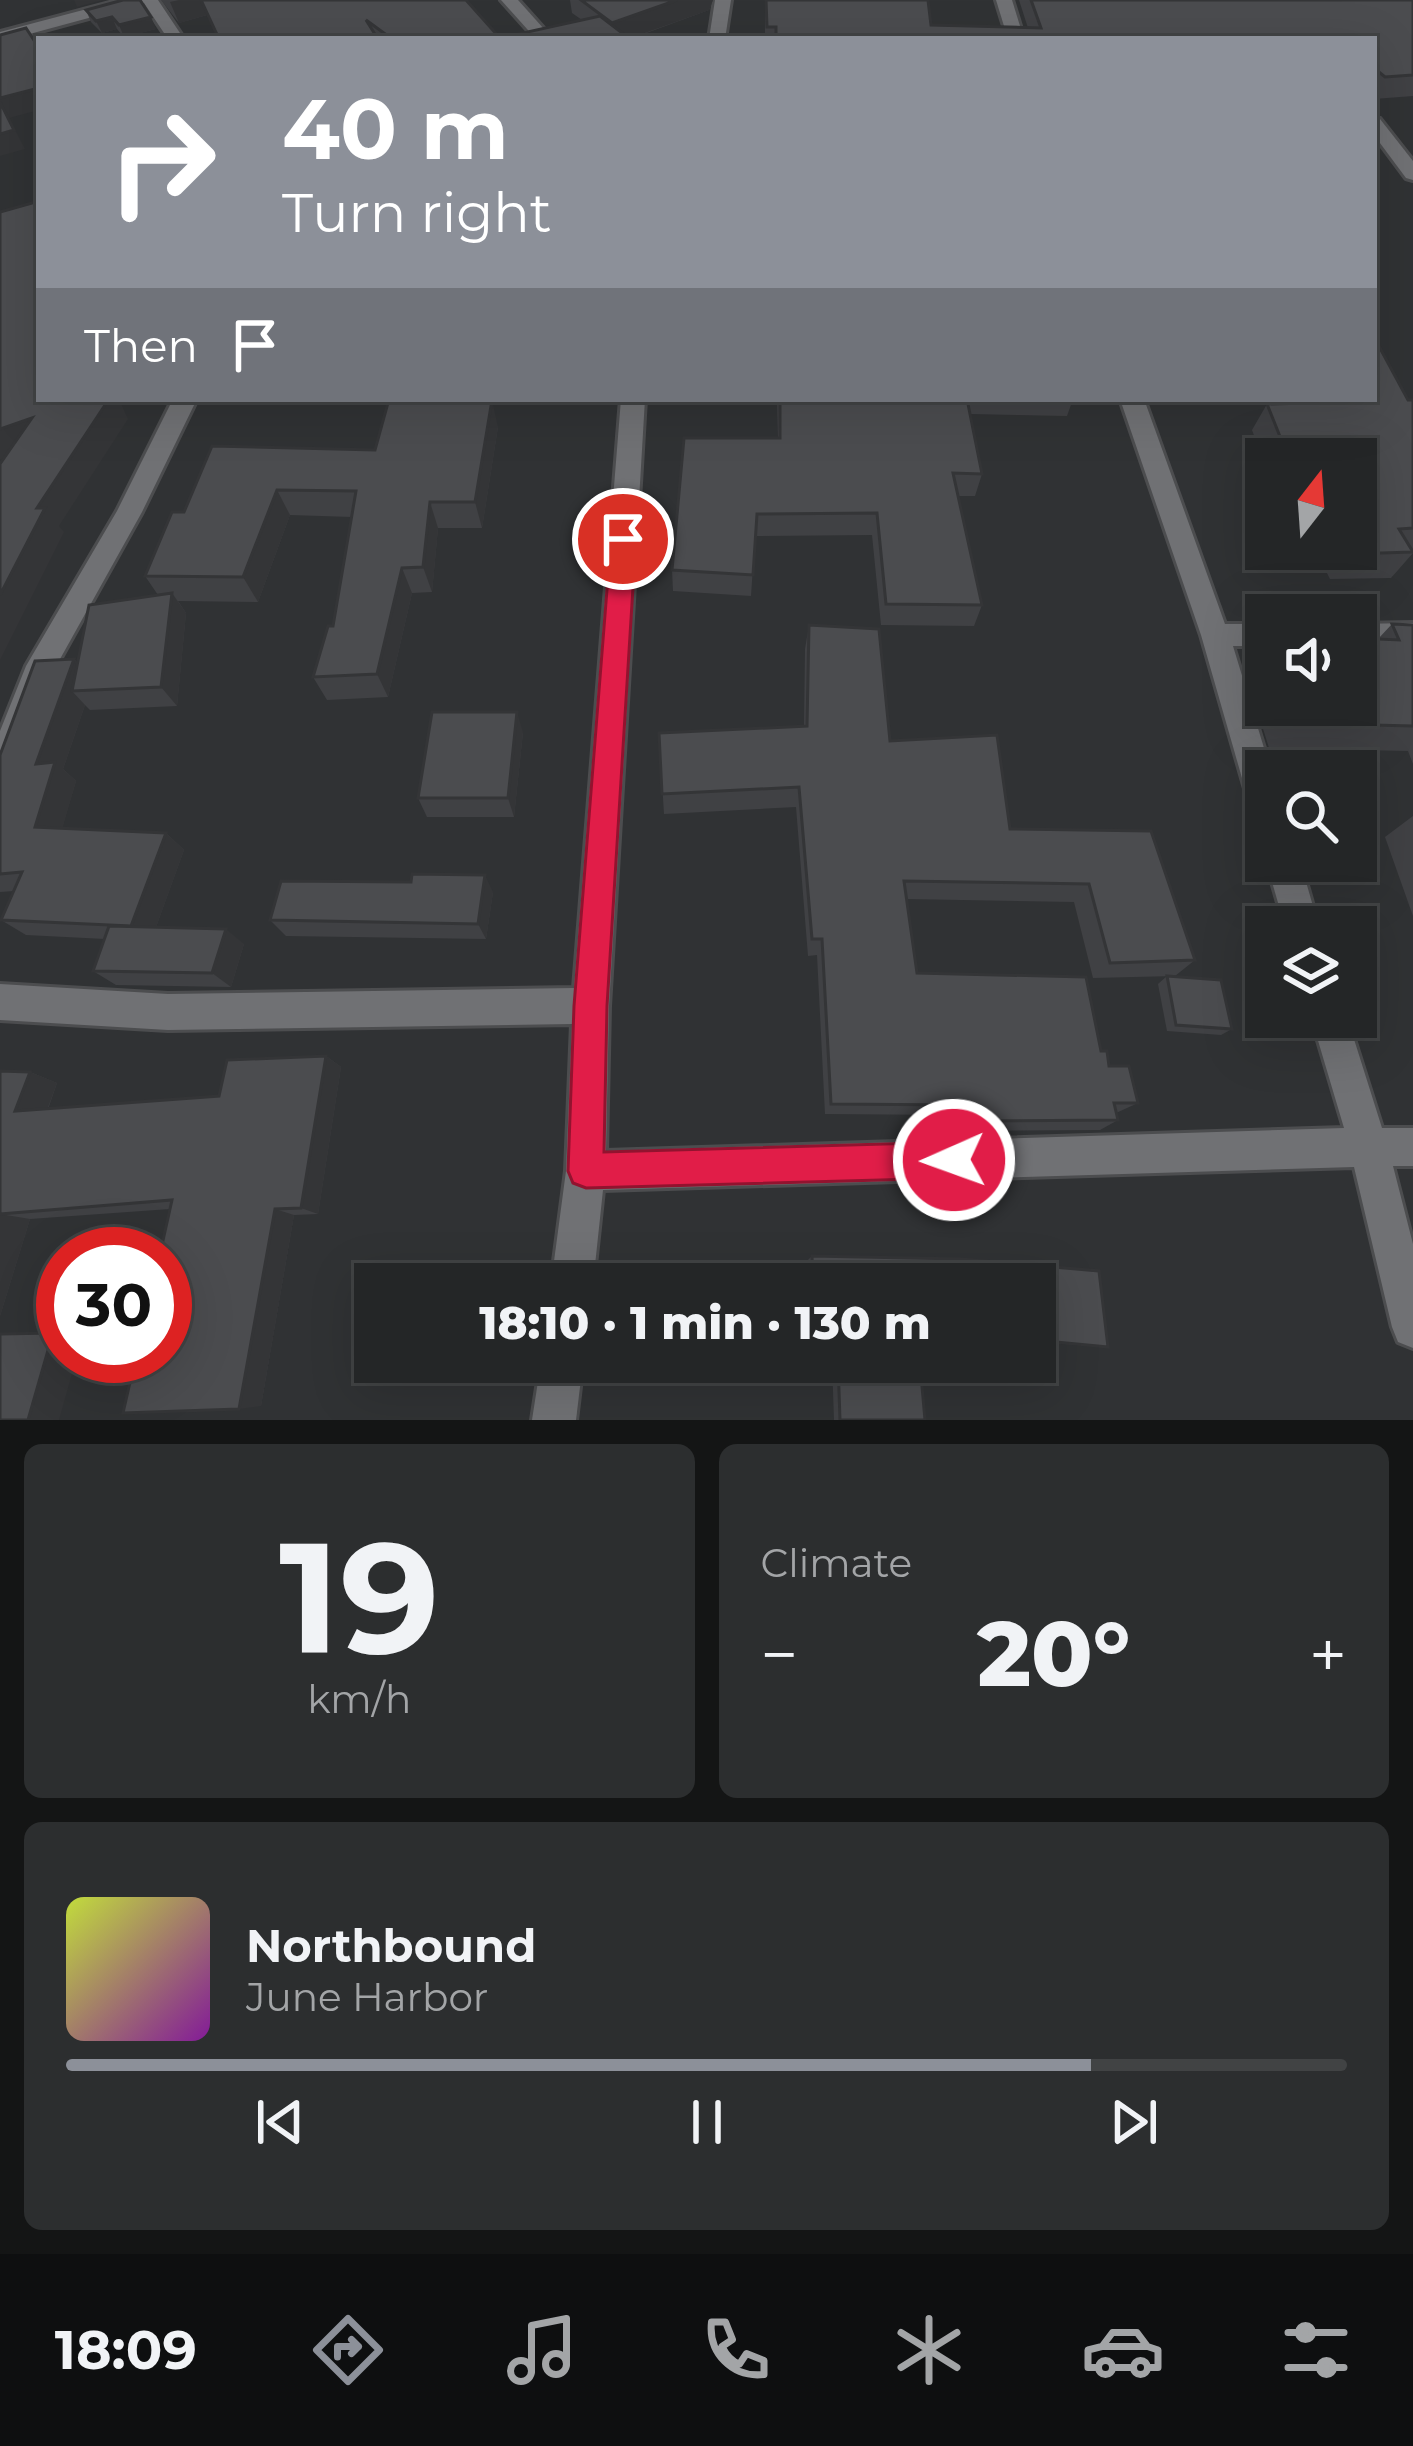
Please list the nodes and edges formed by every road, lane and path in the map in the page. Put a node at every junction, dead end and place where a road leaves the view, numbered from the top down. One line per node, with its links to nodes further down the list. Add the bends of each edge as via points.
1 (139, 0): 10 (street)
2 (150, 0): 6 (street)
3 (509, 0): 7 (street)
4 (723, 0): 8 (street)
5 (1004, 0): 9 (street)
6 (174, 36)
7 (542, 36)
8 (717, 36)
9 (1015, 36)
10 (0, 37)
11 (1377, 127): 12 (street)
12 (1413, 174)
13 (184, 402): 21 (street, via 41,666)
14 (633, 402): 23 (street)
15 (1133, 402): 18 (street)
16 (1377, 634): 17 (street)
17 (1413, 634)
18 (1215, 635): 19 (street); 20 (street)
19 (1245, 635)
20 (1249, 750)
21 (0, 770)
22 (0, 1002): 23 (street, via 168,1012)
23 (591, 1006): 27 (street)
24 (1336, 1038): 26 (street)
25 (1413, 1147): 26 (street)
26 (1369, 1148): 27 (street); 29 (street)
27 (586, 1171): 28 (street)
28 (575, 1263)
29 (1413, 1328)
30 (559, 1383): 31 (street)
31 (554, 1420)

